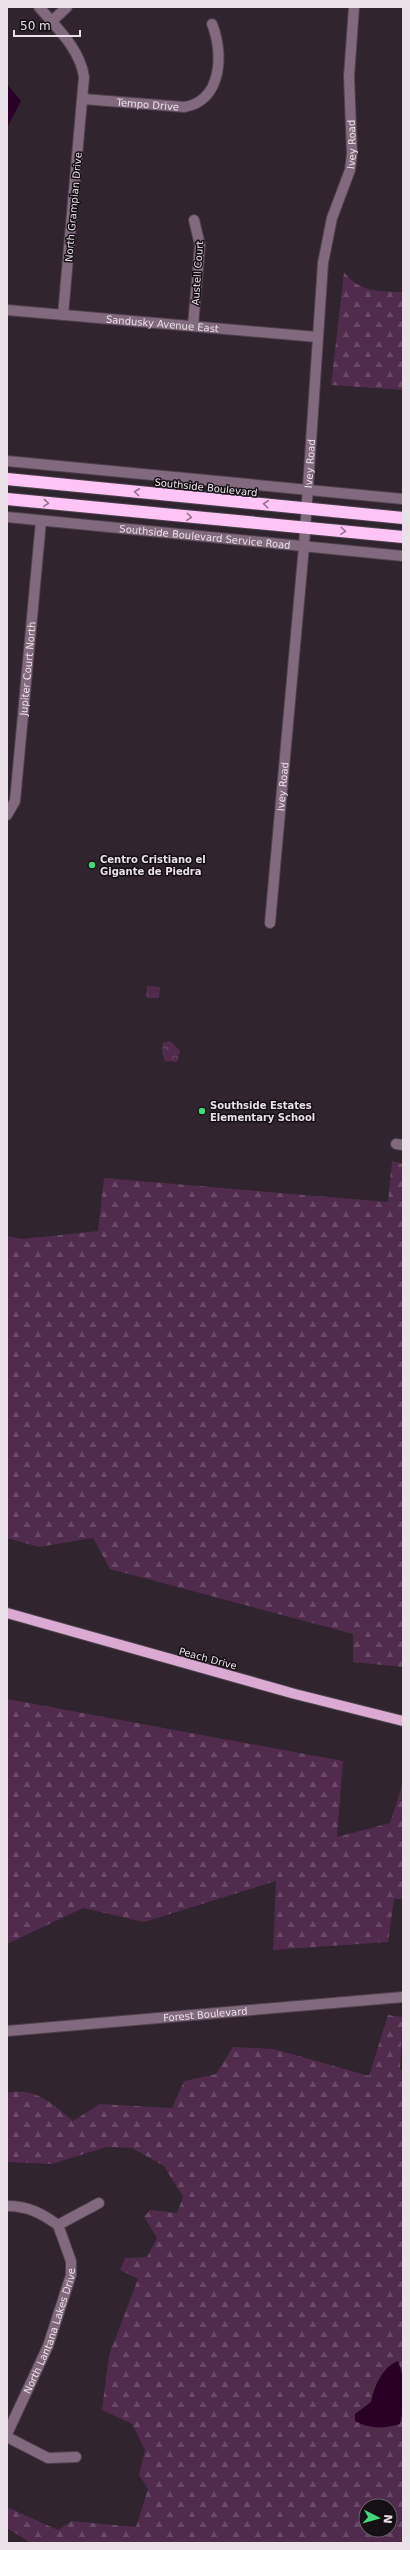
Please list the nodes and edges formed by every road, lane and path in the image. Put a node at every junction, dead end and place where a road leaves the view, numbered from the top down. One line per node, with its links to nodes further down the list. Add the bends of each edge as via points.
1 (39, 7): 4 (street, North Grampian Drive)
2 (67, 7): 4 (street)
3 (354, 7): 11 (street, Ivey Road, via 349,76 352,154 350,170 332,218 325,247)
4 (51, 22): 6 (street, North Grampian Drive, via 79,58 84,76)
5 (212, 24): 6 (street, Tempo Drive, via 218,41 216,77 210,93 198,103 184,107)
6 (83, 99): 9 (street, North Grampian Drive)
7 (194, 220): 10 (street, Austell Court, via 200,245)
8 (7, 310): 9 (street, Sandusky Avenue East)
9 (62, 315): 10 (street, Sandusky Avenue East)
10 (193, 326): 11 (street, Sandusky Avenue East)
11 (317, 337): 14 (street, Ivey Road)
12 (7, 461): 14 (street)
13 (7, 480): 17 (highway, Southside Boulevard, one-way to 13)
14 (306, 490): 16 (street); 17 (street, Ivey Road)
15 (7, 499): 21 (highway, one-way to 21)
16 (403, 499)
17 (305, 508): 19 (highway, Southside Boulevard); 21 (street, Ivey Road)
18 (7, 517): 20 (street, Southside Boulevard Service Road)
19 (403, 518)
20 (41, 521): 23 (street, Southside Boulevard Service Road); 25 (street, Jupiter Court North, via 15,801)
21 (304, 528): 22 (highway, one-way to 22); 23 (street, Ivey Road)
22 (403, 537)
23 (304, 546): 24 (street, Southside Boulevard Service Road); 26 (street, Ivey Road)
24 (403, 556)
25 (7, 815)
26 (270, 923)
27 (7, 1613): 28 (main road, Peach Drive, via 280,1690)
28 (403, 1721)
29 (403, 1997): 30 (street, Forest Boulevard)
30 (7, 2032)
31 (99, 2203): 33 (street)
32 (7, 2206): 33 (street, via 21,2206 40,2212)
33 (58, 2225): 34 (street, North Lantana Lakes Drive, via 71,2261 71,2275 48,2346)
34 (7, 2434)
35 (7, 2437): 36 (street, via 48,2458)
36 (76, 2457)

